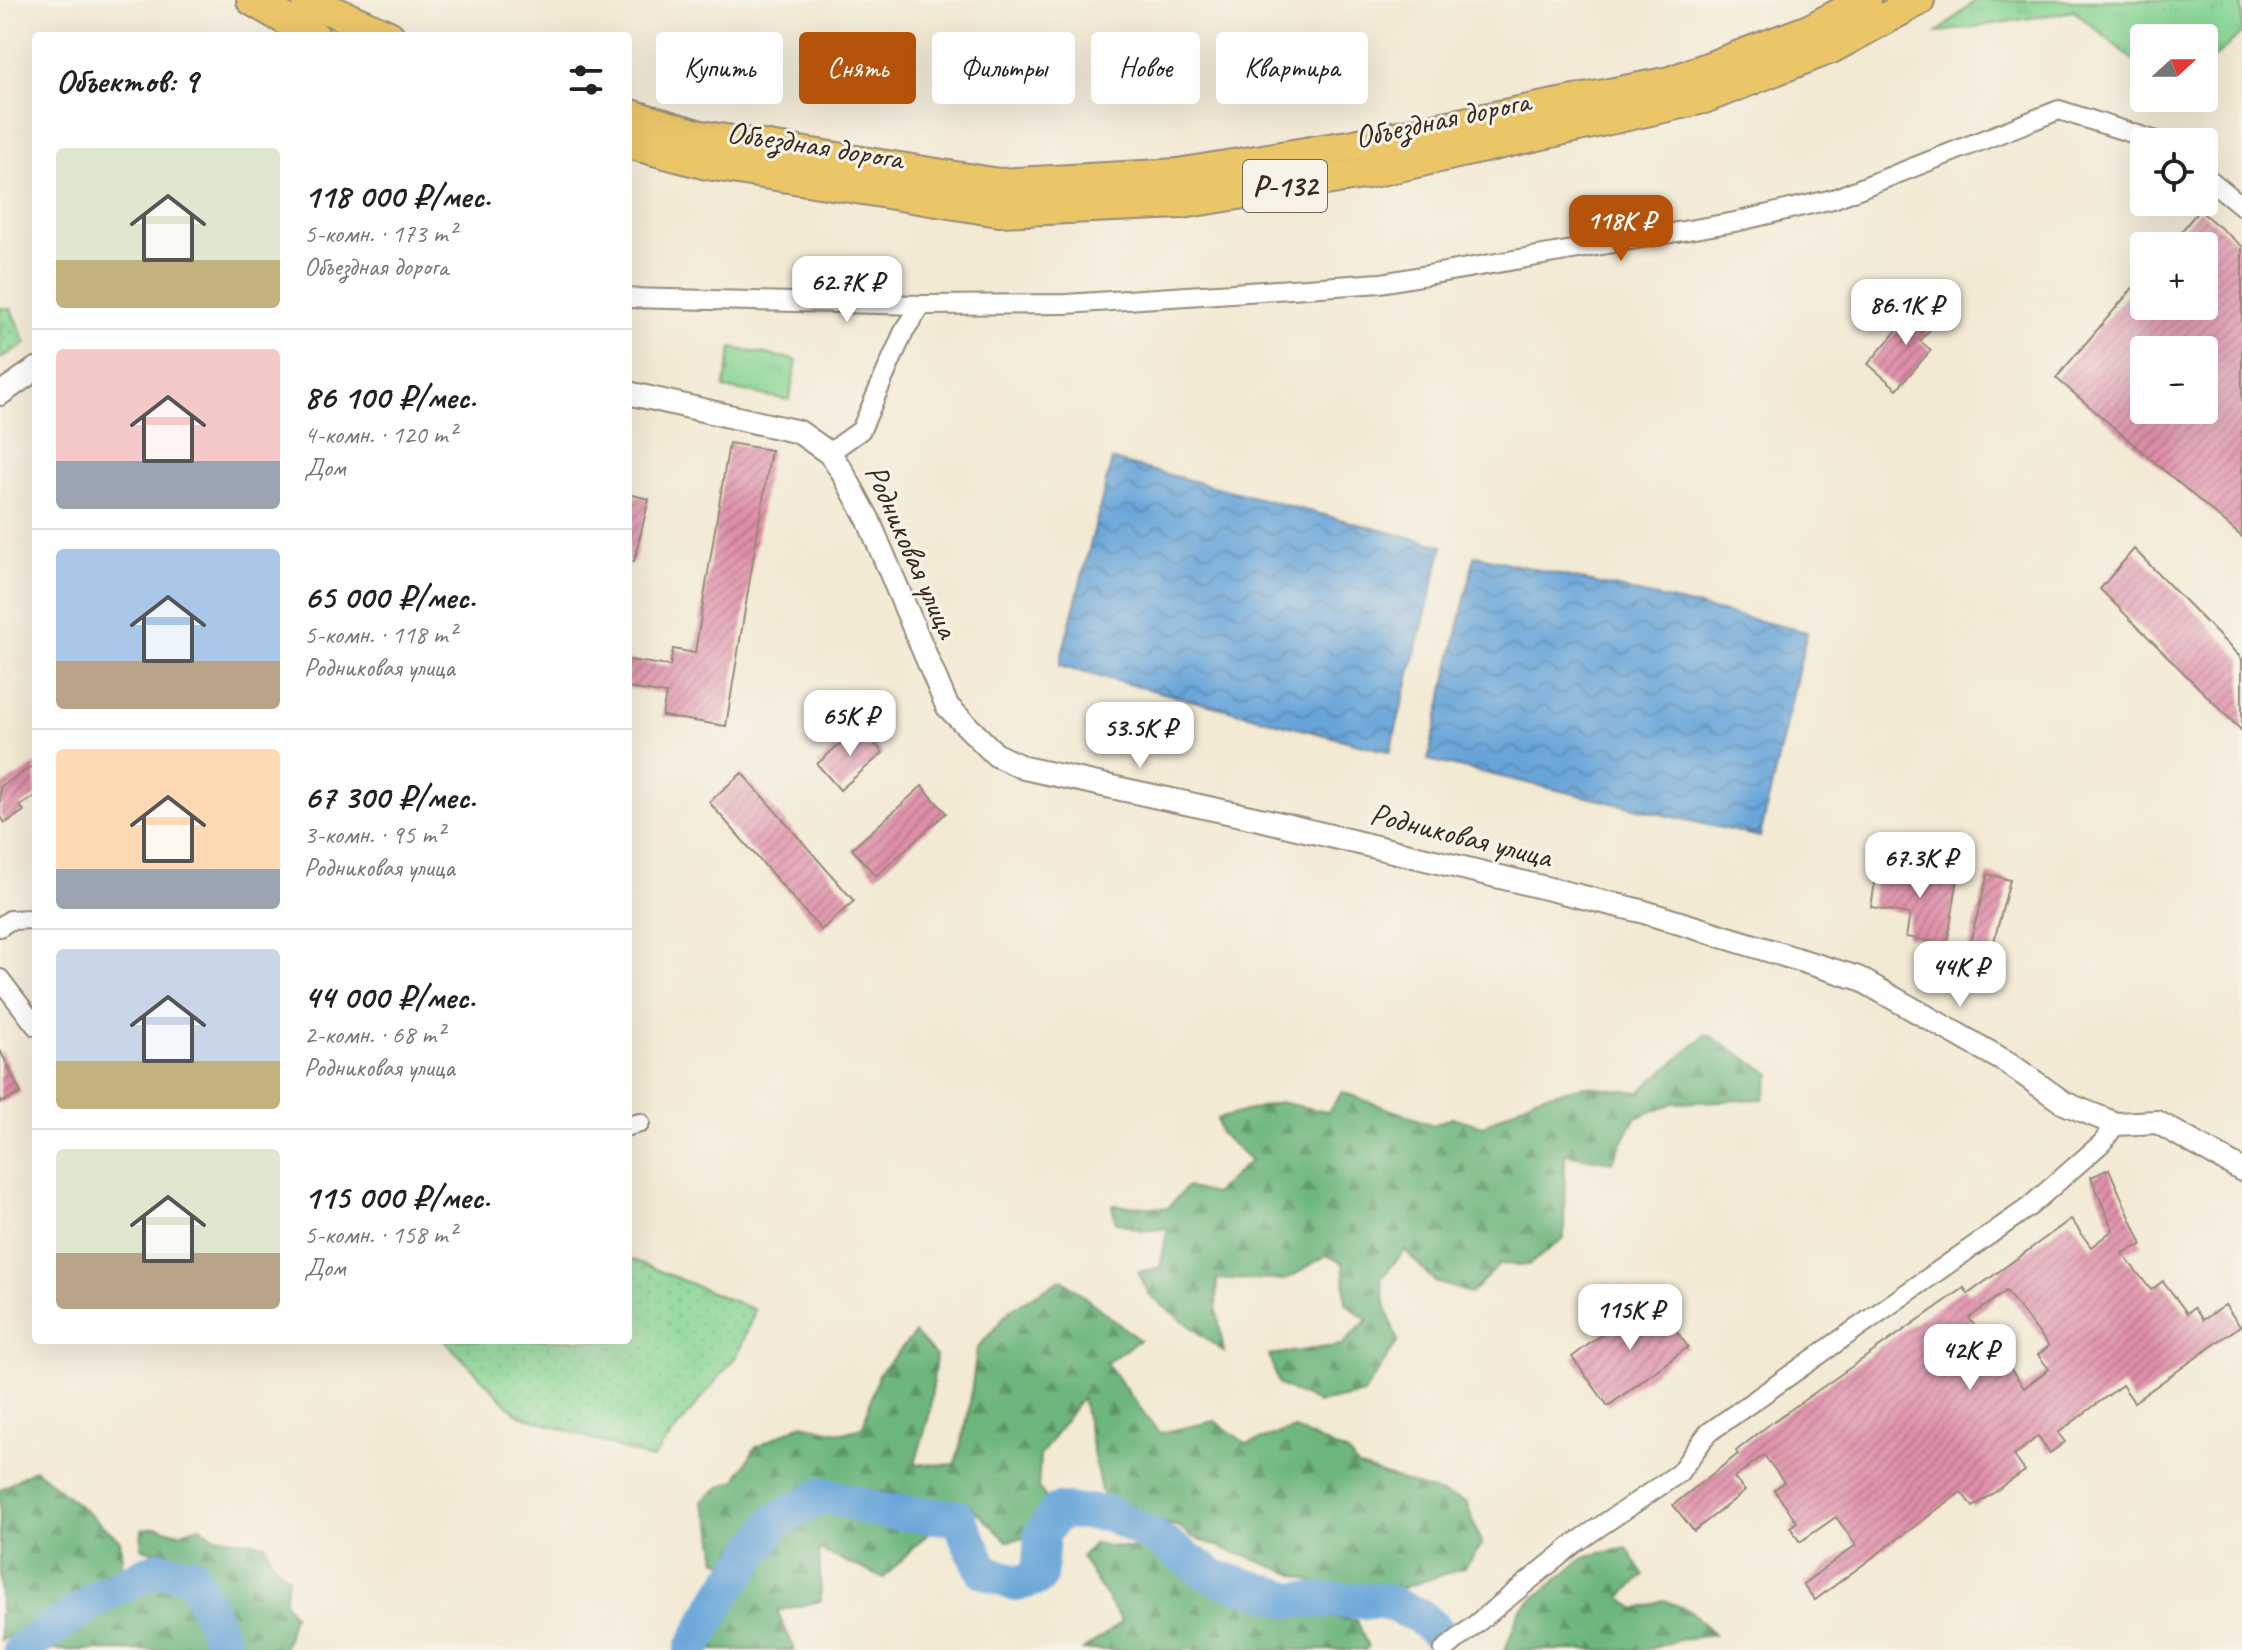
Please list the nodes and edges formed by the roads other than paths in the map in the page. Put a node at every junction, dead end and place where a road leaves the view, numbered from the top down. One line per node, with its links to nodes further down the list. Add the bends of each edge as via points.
1 (252, 0): 5 (highway)
2 (307, 0): 6 (highway)
3 (1866, 0): 7 (highway, Объездная дорога / Р-132, via 1809,30 1670,82 1178,174 999,184 701,136)
4 (1919, 0): 9 (highway, Объездная дорога / Р-132, via 1831,48 1704,98 1363,174 1182,203 999,211 707,164)
5 (307, 32)
6 (380, 32)
7 (632, 115)
8 (2130, 132): 13 (street, via 2059,110 1833,199 1735,222 1381,283 1129,302)
9 (632, 144)
10 (2218, 186): 11 (street)
11 (2242, 206)
12 (632, 298): 13 (street)
13 (922, 305): 17 (street, via 904,331 861,430)
14 (32, 372): 15 (street)
15 (0, 394)
16 (632, 394): 17 (street, Родниковая улица, via 799,432)
17 (829, 453): 22 (street, Родниковая улица, via 868,519 947,706 996,755 1024,768 1641,911 1858,978 2008,1063 2064,1103)
18 (32, 919): 19 (street, via 10,920)
19 (0, 927)
20 (0, 979): 21 (street)
21 (32, 1021)
22 (2116, 1124): 23 (street, Родниковая улица, via 2157,1122); 24 (street, via 2103,1142 2029,1207 1708,1433 1679,1473 1574,1544)
23 (2242, 1170)
24 (1444, 1650)

